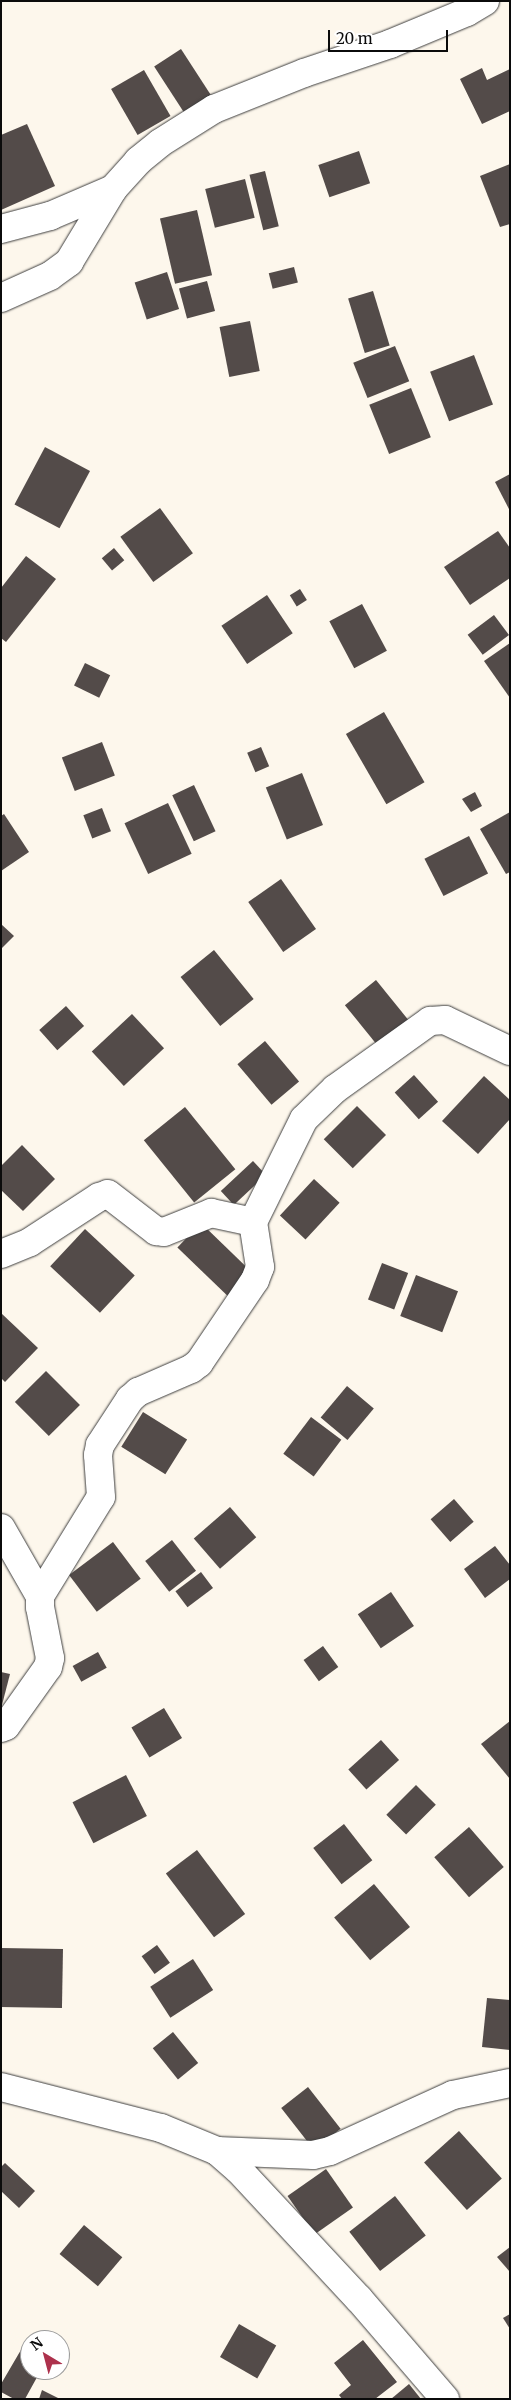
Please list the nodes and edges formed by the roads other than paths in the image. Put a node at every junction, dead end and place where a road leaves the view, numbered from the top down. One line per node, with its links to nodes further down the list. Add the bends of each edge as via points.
1 (485, 1): 2 (street, via 467,12 390,44 304,73 214,109 160,143 138,161)
2 (113, 189): 3 (street, via 50,216); 4 (street, via 69,262 50,276)
3 (1, 229)
4 (1, 298)
5 (510, 1051): 6 (street, via 446,1020 430,1021 335,1089 304,1119)
6 (253, 1222): 7 (street, via 211,1213 164,1232 156,1231 108,1194 98,1197 30,1242); 9 (street, via 260,1267 255,1280 199,1363 191,1370 138,1392 130,1399 100,1445 101,1497 97,1507)
7 (1, 1254)
8 (1, 1528): 9 (street)
9 (40, 1596): 10 (street, via 50,1658 48,1666 6,1726)
10 (1, 1728)
11 (510, 2083): 13 (street, via 453,2095 330,2151 313,2155)
12 (1, 2087): 13 (street, via 161,2128)
13 (206, 2146): 14 (street, via 238,2169 352,2291)
14 (445, 2399)

